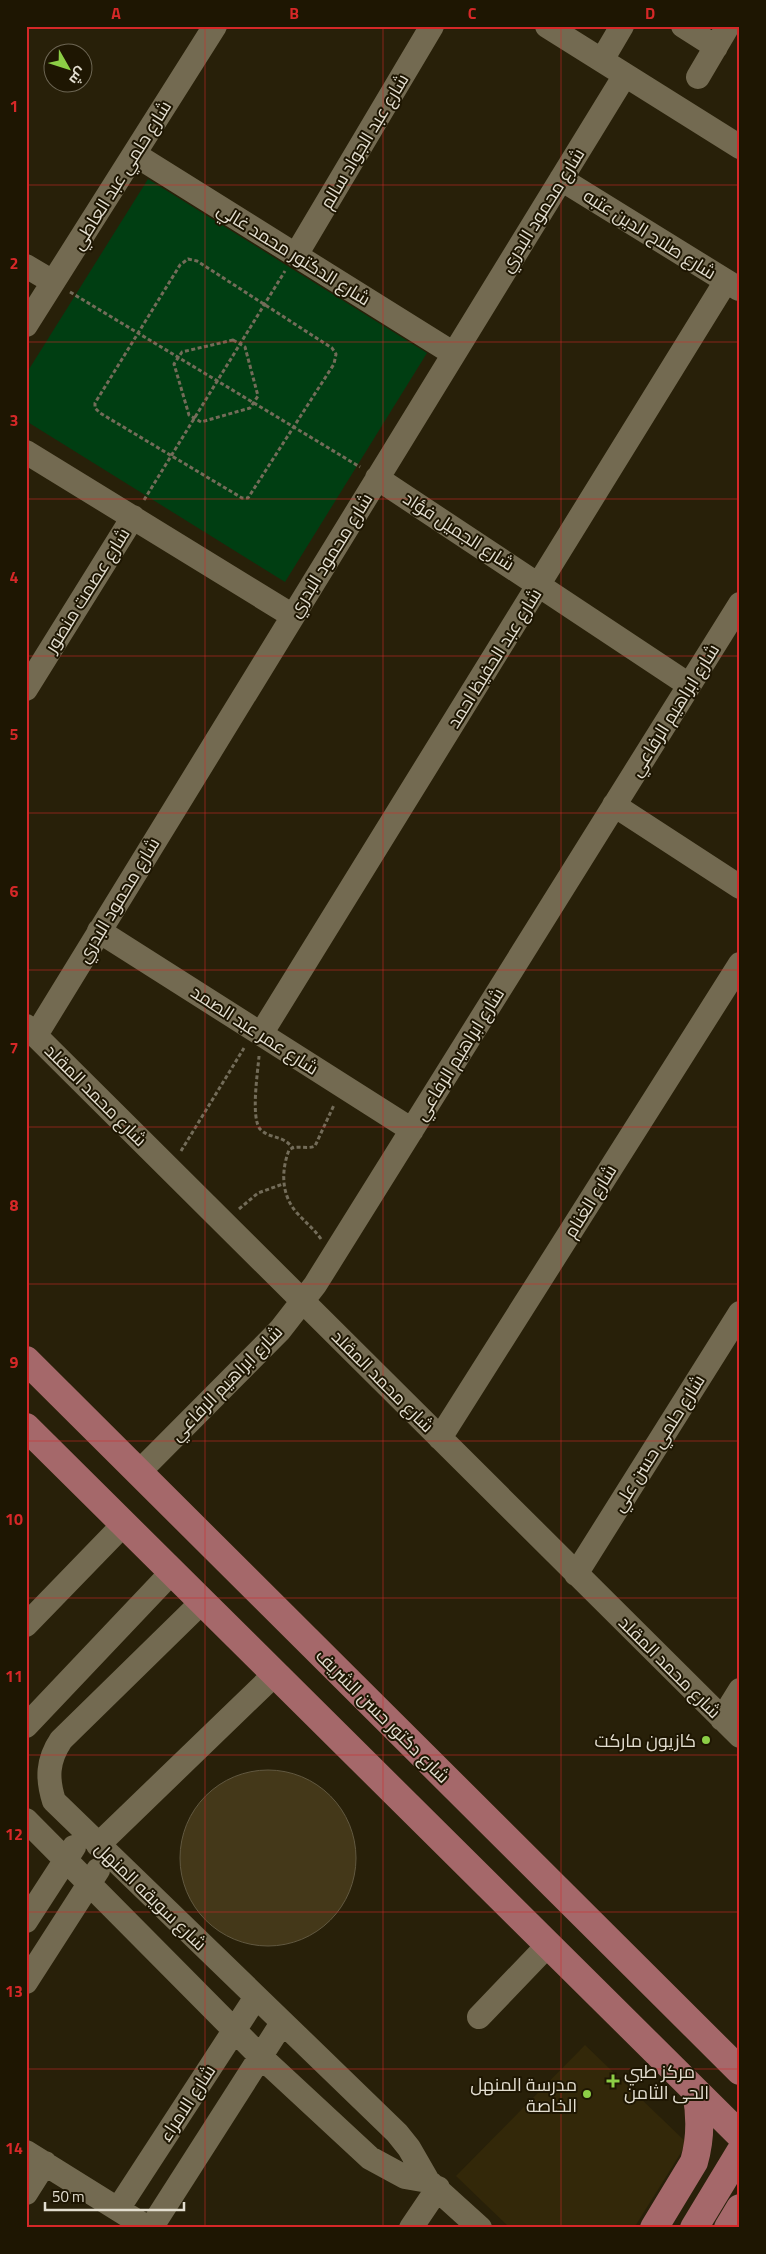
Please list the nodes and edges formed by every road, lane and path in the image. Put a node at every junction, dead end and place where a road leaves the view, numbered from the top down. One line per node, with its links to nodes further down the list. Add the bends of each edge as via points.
1 (215, 26): 12 (street, شارع حلمي عبد العاطي)
2 (432, 26): 14 (street, شارع عبد الجواد سالم)
3 (547, 26): 8 (street)
4 (622, 26): 8 (street)
5 (683, 26): 7 (street)
6 (728, 26): 7 (street)
7 (716, 47): 10 (street)
8 (602, 60): 9 (street)
9 (626, 75): 11 (street); 13 (street, شارع محمود البدري)
10 (698, 77)
11 (740, 147)
12 (134, 154): 14 (street, شارع الدكتور محمد غالي); 16 (street, شارع حلمي عبد العاطي)
13 (561, 179): 17 (street, شارع صلاح الدين عتبه); 22 (street, شارع محمود البدري)
14 (296, 255): 18 (path); 22 (street, شارع الدكتور محمد غالي)
15 (26, 266): 16 (street)
16 (53, 282): 19 (street, شارع حلمي عبد العاطي); 20 (path)
17 (733, 285): 32 (street, شارع عبد الحفيظ احمد)
18 (264, 306): 20 (path, via 197,261 188,259 180,264); 21 (path); 27 (path, via 332,348 336,354 334,364)
19 (26, 325)
20 (138, 333): 23 (path); 29 (path, via 94,408)
21 (240, 344): 23 (path, via 232,340 182,352); 24 (path); 25 (path, via 245,347 258,396)
22 (454, 354): 30 (street, شارع محمود البدري)
23 (178, 357): 24 (path); 26 (path, via 174,364 189,415)
24 (217, 381): 25 (path); 26 (path)
25 (253, 403): 26 (path, via 250,408 201,422); 27 (path)
26 (194, 418): 29 (path)
27 (294, 427): 29 (path, via 248,498 242,498); 30 (path)
28 (26, 452): 31 (street)
29 (171, 456): 31 (path)
30 (377, 478): 32 (street, شارع الجميل فؤاد); 34 (street, شارع محمود البدري)
31 (133, 517): 34 (street); 36 (street, شارع عصمت منصور)
32 (539, 584): 35 (street, شارع الجميل فؤاد); 42 (street, شارع عبد الحفيظ احمد)
33 (740, 604): 35 (street, شارع ابراهيم الرفاعي)
34 (293, 616): 39 (street, شارع محمود البدري)
35 (689, 685): 37 (street, شارع ابراهيم الرفاعي)
36 (26, 689)
37 (614, 805): 38 (street); 44 (street, شارع ابراهيم الرفاعي)
38 (740, 887)
39 (99, 930): 41 (street, شارع محمود البدري); 42 (street, شارع عمر عبد الصمد)
40 (740, 964): 54 (street, شارع الغنام)
41 (31, 1031): 46 (street, شارع محمد المقلد)
42 (258, 1032): 43 (street, شارع عمر عبد الصمد); 45 (path, via 256,1120 262,1131 284,1139); 46 (path)
43 (344, 1087): 44 (street, شارع عمر عبد الصمد); 45 (path, via 315,1146)
44 (412, 1130): 49 (street, شارع ابراهيم الرفاعي)
45 (292, 1147): 47 (path, via 285,1162)
46 (170, 1170): 48 (street, شارع محمد المقلد)
47 (283, 1184): 48 (path, via 246,1201); 49 (path, via 292,1207 320,1238)
48 (228, 1227): 50 (street, شارع محمد المقلد)
49 (329, 1263): 50 (street, شارع ابراهيم الرفاعي)
50 (303, 1302): 54 (street, شارع محمد المقلد); 55 (street, شارع ابراهيم الرفاعي, via 280,1330)
51 (740, 1312): 58 (street, شارع حلمي حسن علي)
52 (26, 1360): 55 (main road, شارع دكتور حسن الشريف)
53 (26, 1427): 56 (main road)
54 (440, 1438): 58 (street, شارع محمد المقلد)
55 (139, 1472): 77 (main road, شارع دكتور حسن الشريف)
56 (124, 1524): 57 (main road); 60 (street)
57 (172, 1572): 59 (main road); 64 (street)
58 (576, 1574): 63 (street, شارع محمد المقلد)
59 (202, 1602): 61 (main road); 67 (street, شارع سويقه المنهل, via 55,1749 49,1768 54,1801)
60 (26, 1625)
61 (274, 1674): 67 (street); 71 (main road)
62 (740, 1690): 63 (street)
63 (722, 1719): 65 (street, شارع محمد المقلد)
64 (26, 1726)
65 (740, 1736)
66 (26, 1820): 68 (street, شارع سويقه المنهل)
67 (97, 1843): 68 (street); 69 (street); 73 (street, شارع سويقه المنهل)
68 (66, 1859): 69 (street, شارع سويقه المنهل); 70 (street)
69 (89, 1883): 72 (street); 76 (street, شارع سويقه المنهل)
70 (26, 1921)
71 (548, 1945): 74 (street); 80 (main road)
72 (26, 1982)
73 (256, 1997): 75 (street, شارع سويقه المنهل); 76 (street, شارع الامراء)
74 (479, 2016)
75 (282, 2023): 78 (street, شارع الامراء); 84 (street, شارع سويقه المنهل, via 396,2134)
76 (234, 2030): 78 (street, شارع سويقه المنهل); 87 (street, شارع الامراء)
77 (728, 2046): 79 (main road, شارع دكتور حسن الشريف)
78 (260, 2056): 84 (street, شارع سويقه المنهل, via 370,2158 405,2177); 88 (street, شارع الامراء)
79 (740, 2071)
80 (696, 2092): 81 (main road); 91 (main road, via 700,2125 694,2162)
81 (736, 2126)
82 (740, 2152): 92 (main road)
83 (36, 2158): 85 (street); 87 (street)
84 (433, 2185): 89 (street); 90 (street, شارع سويقه المنهل)
85 (26, 2193)
86 (740, 2208): 94 (main road)
87 (118, 2209): 88 (street)
88 (150, 2228)
89 (412, 2228)
90 (480, 2228)
91 (654, 2228): 93 (main road, via 683,2220)
92 (694, 2228)
93 (706, 2228)
94 (728, 2228)

